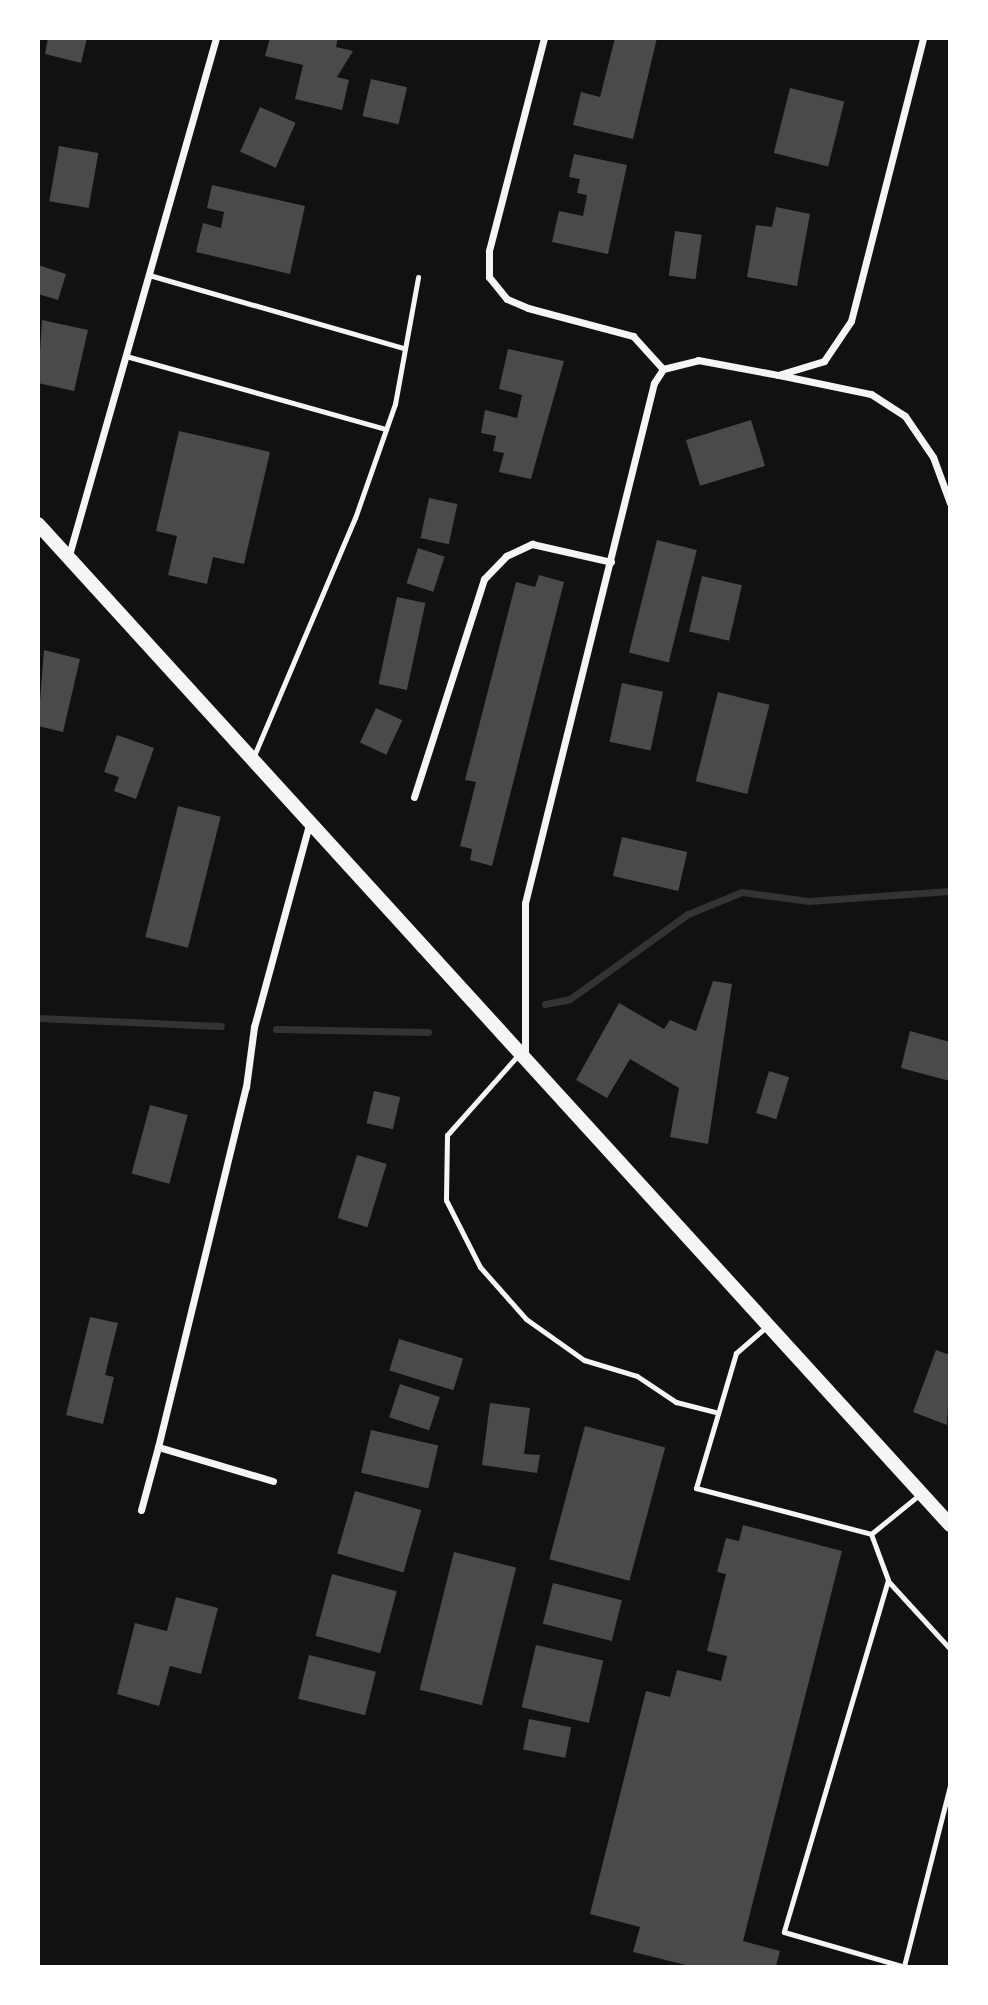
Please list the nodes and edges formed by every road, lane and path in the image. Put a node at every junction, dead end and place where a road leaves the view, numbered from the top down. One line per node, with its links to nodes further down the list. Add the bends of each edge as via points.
1 (216, 38): 4 (street)
2 (544, 38): 8 (street, via 489,251 489,277 507,299 527,308 633,336)
3 (923, 38): 9 (street, via 850,321 824,361)
4 (149, 275): 6 (lane); 7 (street)
5 (418, 277): 6 (lane)
6 (404, 348): 10 (lane)
7 (126, 356): 10 (lane); 13 (street)
8 (663, 369): 9 (street, via 698,360); 14 (street)
9 (778, 375): 11 (street, via 871,394 905,416 933,457)
10 (386, 429): 15 (lane)
11 (950, 503)
12 (38, 524): 13 (main road)
13 (69, 555): 15 (main road)
14 (611, 562): 16 (street, via 532,544 506,556 484,579); 18 (street, via 525,903)
15 (252, 761): 17 (main road)
16 (414, 797)
17 (309, 825): 18 (main road); 21 (street, via 254,1027 246,1087)
18 (522, 1057): 19 (main road); 20 (lane, via 460,1116 447,1135 446,1200 480,1267 526,1319 575,1353 637,1376 676,1402)
19 (766, 1327): 20 (lane, via 736,1353); 23 (main road)
20 (715, 1412): 26 (lane, via 696,1488)
21 (158, 1447): 22 (street); 24 (street)
22 (273, 1481)
23 (919, 1495): 25 (main road); 26 (lane)
24 (141, 1510)
25 (950, 1525)
26 (872, 1534): 27 (lane)
27 (888, 1580): 28 (lane); 30 (lane, via 784,1932)
28 (950, 1648)
29 (950, 1786): 30 (lane)
30 (903, 1966)

